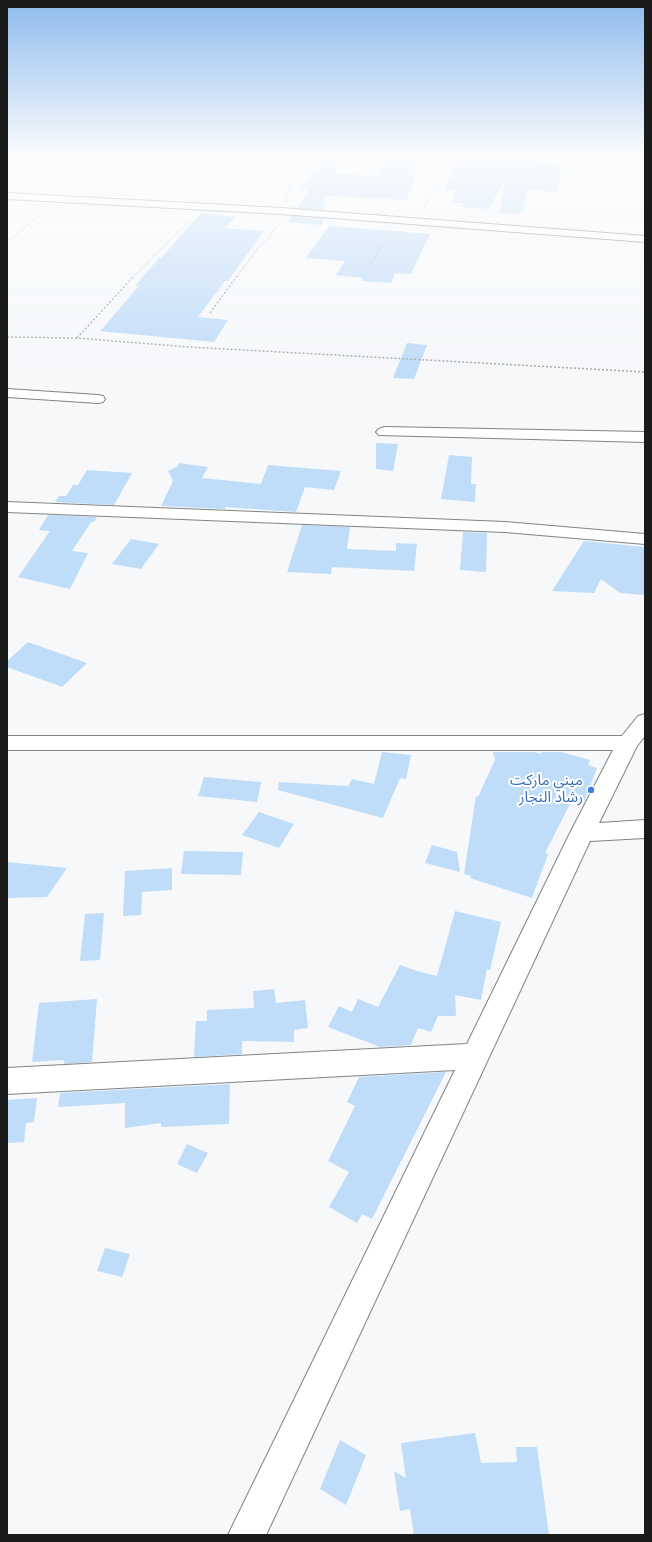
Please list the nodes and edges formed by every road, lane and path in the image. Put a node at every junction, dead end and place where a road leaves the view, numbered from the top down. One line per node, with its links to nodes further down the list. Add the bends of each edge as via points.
1 (24, 228): 7 (path)
2 (181, 228): 11 (path)
3 (275, 228): 9 (path)
4 (395, 228): 8 (path)
5 (521, 228): 6 (street)
6 (643, 235)
7 (7, 242)
8 (371, 263)
9 (210, 313)
10 (7, 338): 11 (path)
11 (77, 338): 12 (path)
12 (645, 372)
13 (7, 393): 14 (street)
14 (98, 399)
15 (384, 432): 16 (street)
16 (645, 437)
17 (7, 507): 18 (street, via 505,527)
18 (645, 539)
19 (645, 721): 21 (street)
20 (7, 742): 21 (street)
21 (628, 743): 23 (street)
22 (645, 829): 23 (street)
23 (582, 833): 24 (street)
24 (476, 1056): 25 (street); 26 (street)
25 (7, 1081)
26 (247, 1535)

